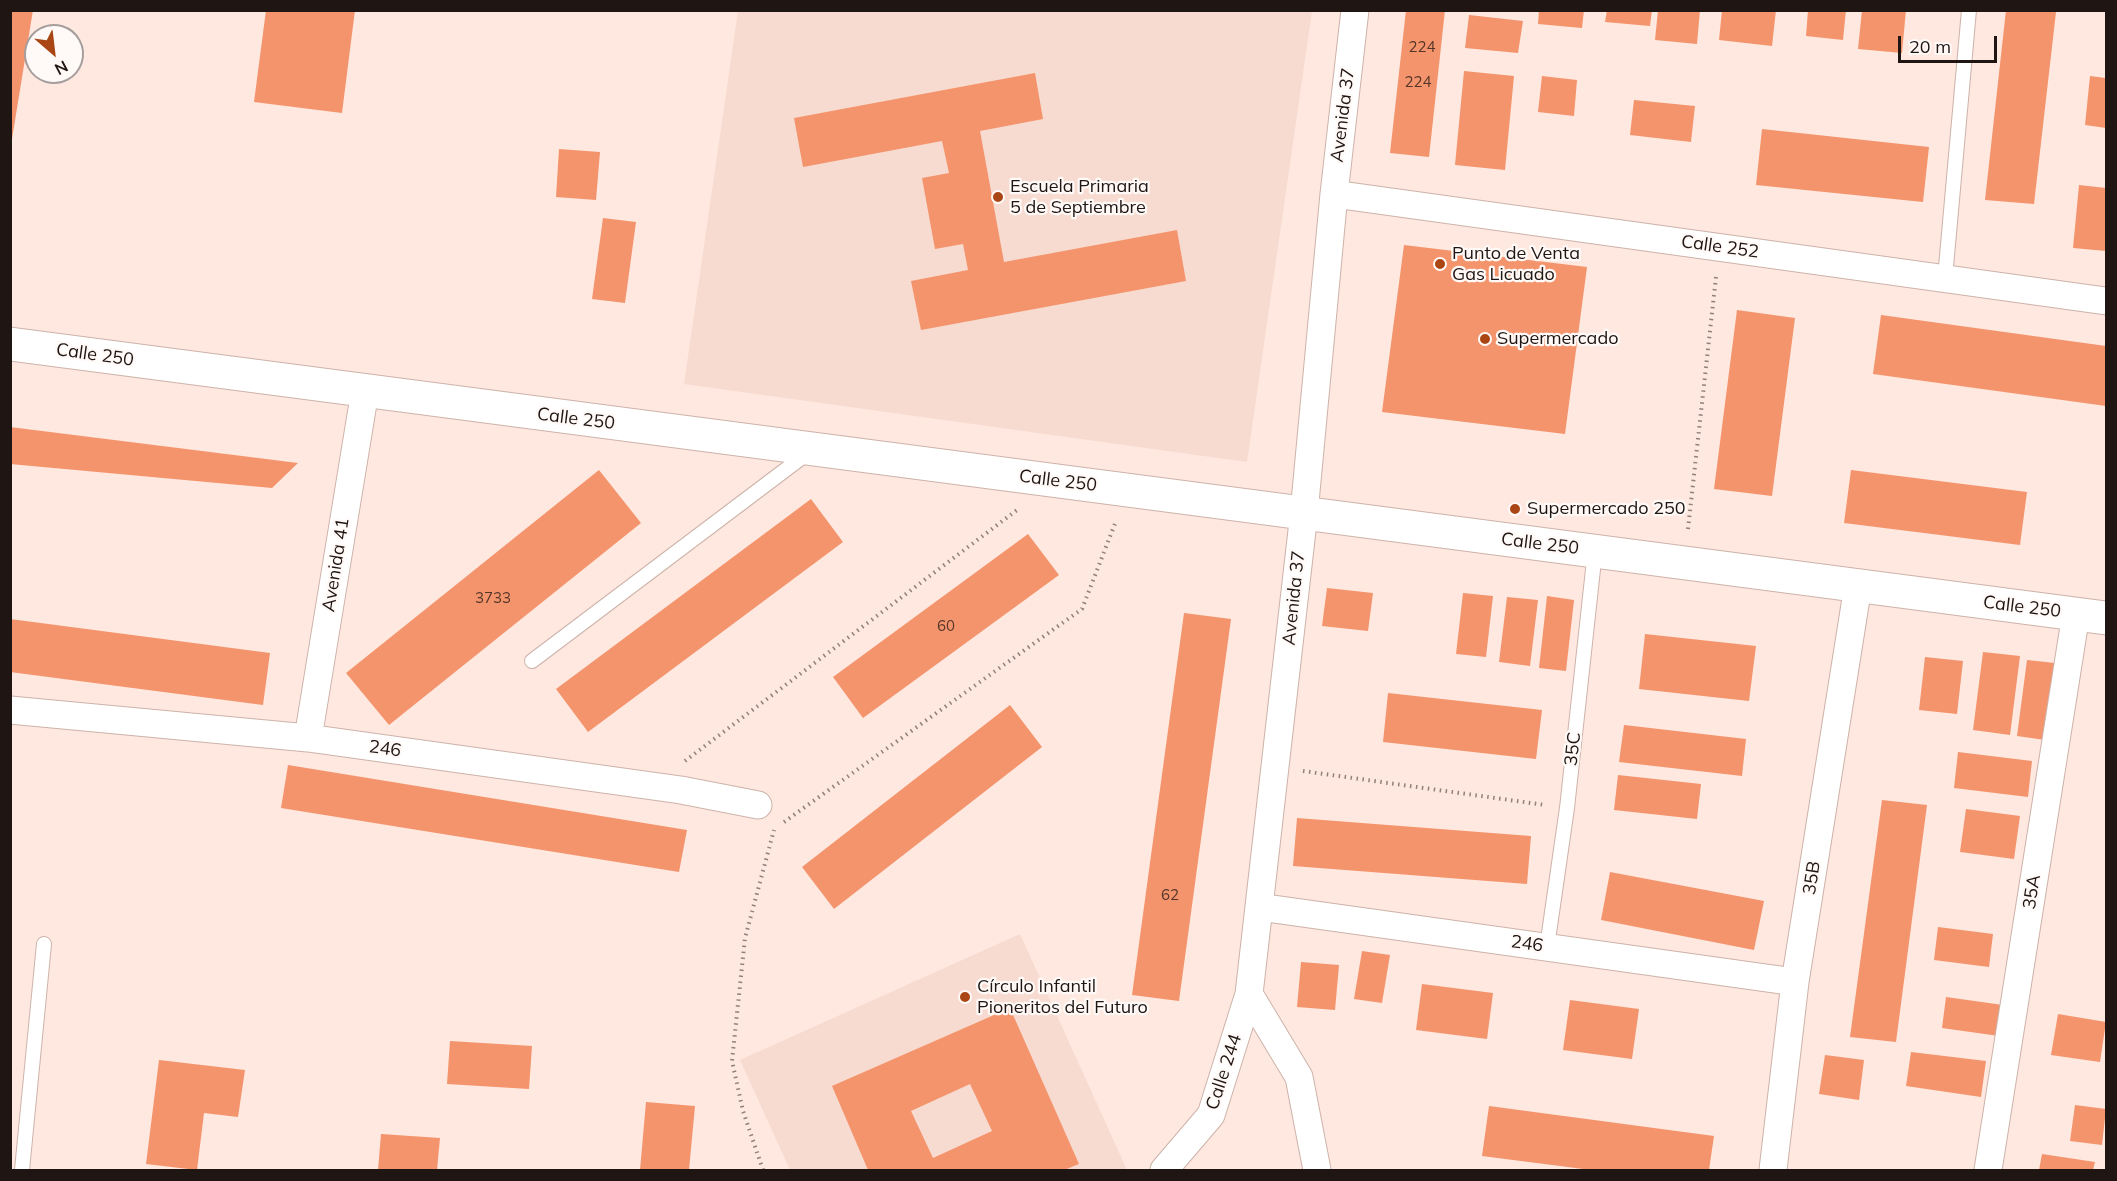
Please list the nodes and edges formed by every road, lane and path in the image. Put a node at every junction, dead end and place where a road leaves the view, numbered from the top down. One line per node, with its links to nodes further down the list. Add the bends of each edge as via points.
1 (1355, 10): 3 (street, Avenida 37)
2 (1969, 10): 5 (lane)
3 (1334, 194): 4 (street, Calle 252); 12 (street, Avenida 37)
4 (1719, 247): 5 (street, Calle 252); 14 (path)
5 (1945, 278): 6 (street, Calle 252)
6 (2106, 301)
7 (10, 344): 8 (main road, Calle 250)
8 (364, 391): 9 (main road, Calle 250); 19 (street, Avenida 41)
9 (813, 449): 10 (main road, Calle 250); 17 (lane)
10 (1056, 481): 11 (main road, Calle 250); 21 (path)
11 (1128, 490): 12 (main road, Calle 250); 24 (path, via 1082,609)
12 (1304, 513): 13 (main road, Calle 250); 20 (street, Avenida 37)
13 (1596, 551): 14 (main road, Calle 250); 23 (lane, 35C)
14 (1684, 563): 15 (main road, Calle 250)
15 (1858, 586): 16 (main road, Calle 250); 28 (street, 35B)
16 (2091, 616): 35 (street, 35A)
17 (532, 661)
18 (10, 710): 19 (street, 246)
19 (308, 738): 21 (street, 246)
20 (1275, 767): 23 (path); 25 (street, Avenida 37)
21 (651, 786): 22 (street, 246)
22 (758, 805): 31 (path, via 774,830 745,938 732,1061 743,1111)
23 (1567, 808): 27 (lane, 35C)
24 (783, 823)
25 (1259, 907): 27 (street, 246); 29 (street, Avenida 37)
26 (44, 944): 30 (lane)
27 (1547, 947): 28 (street, 246)
28 (1795, 982): 34 (street, 35B)
29 (1249, 994): 32 (street, Calle 244, via 1211,1115); 33 (street, via 1299,1077)
30 (22, 1170)
31 (763, 1170)
32 (1164, 1170)
33 (1317, 1170)
34 (1773, 1170)
35 (1988, 1170)

